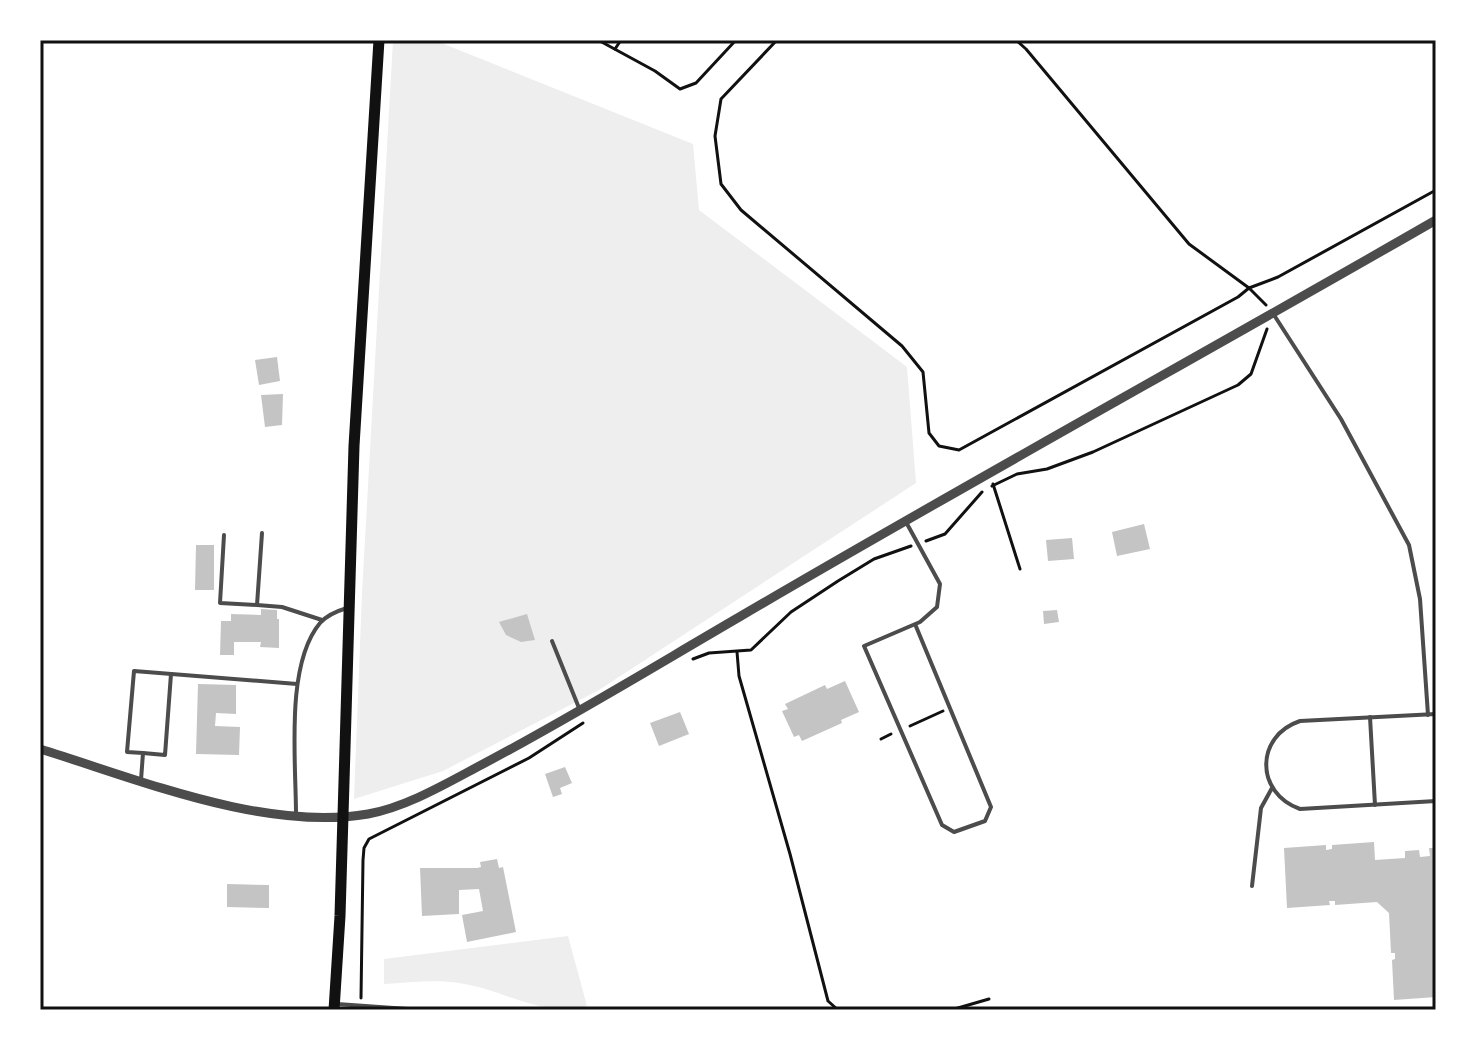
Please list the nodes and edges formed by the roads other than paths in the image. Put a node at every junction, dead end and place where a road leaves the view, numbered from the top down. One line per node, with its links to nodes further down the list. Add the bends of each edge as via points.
1 (379, 40): 8 (main road)
2 (1436, 220): 3 (street)
3 (1273, 313): 4 (street); 16 (lane, via 1341,419 1409,545 1420,599)
4 (905, 519): 10 (lane, via 940,584 937,607); 14 (street)
5 (262, 533): 7 (lane)
6 (224, 535): 7 (lane, via 220,603)
7 (257, 605): 9 (lane)
8 (349, 607): 9 (lane); 25 (main road)
9 (322, 620): 13 (lane, via 300,664)
10 (915, 624): 10 (lane, via 864,646 942,825 954,832 985,821 991,807)
11 (552, 641): 14 (lane)
12 (171, 674): 13 (lane); 19 (lane, via 165,755); 19 (lane, via 134,671 127,752)
13 (297, 684): 24 (lane)
14 (580, 710): 25 (street, via 414,798 370,814)
15 (1436, 714): 16 (lane)
16 (1428, 715): 17 (lane)
17 (1370, 717): 21 (lane, via 1308,720 1286,727 1268,752); 23 (lane)
18 (40, 749): 20 (street)
19 (143, 753): 20 (lane)
20 (141, 780): 24 (street)
21 (1272, 788): 23 (lane, via 1287,803 1307,810); 26 (lane, via 1261,808)
22 (1436, 801): 23 (lane)
23 (1375, 805)
24 (296, 816): 25 (street)
25 (342, 816): 27 (main road)
26 (1252, 886)
27 (334, 1007): 28 (lane)
28 (422, 1010)

